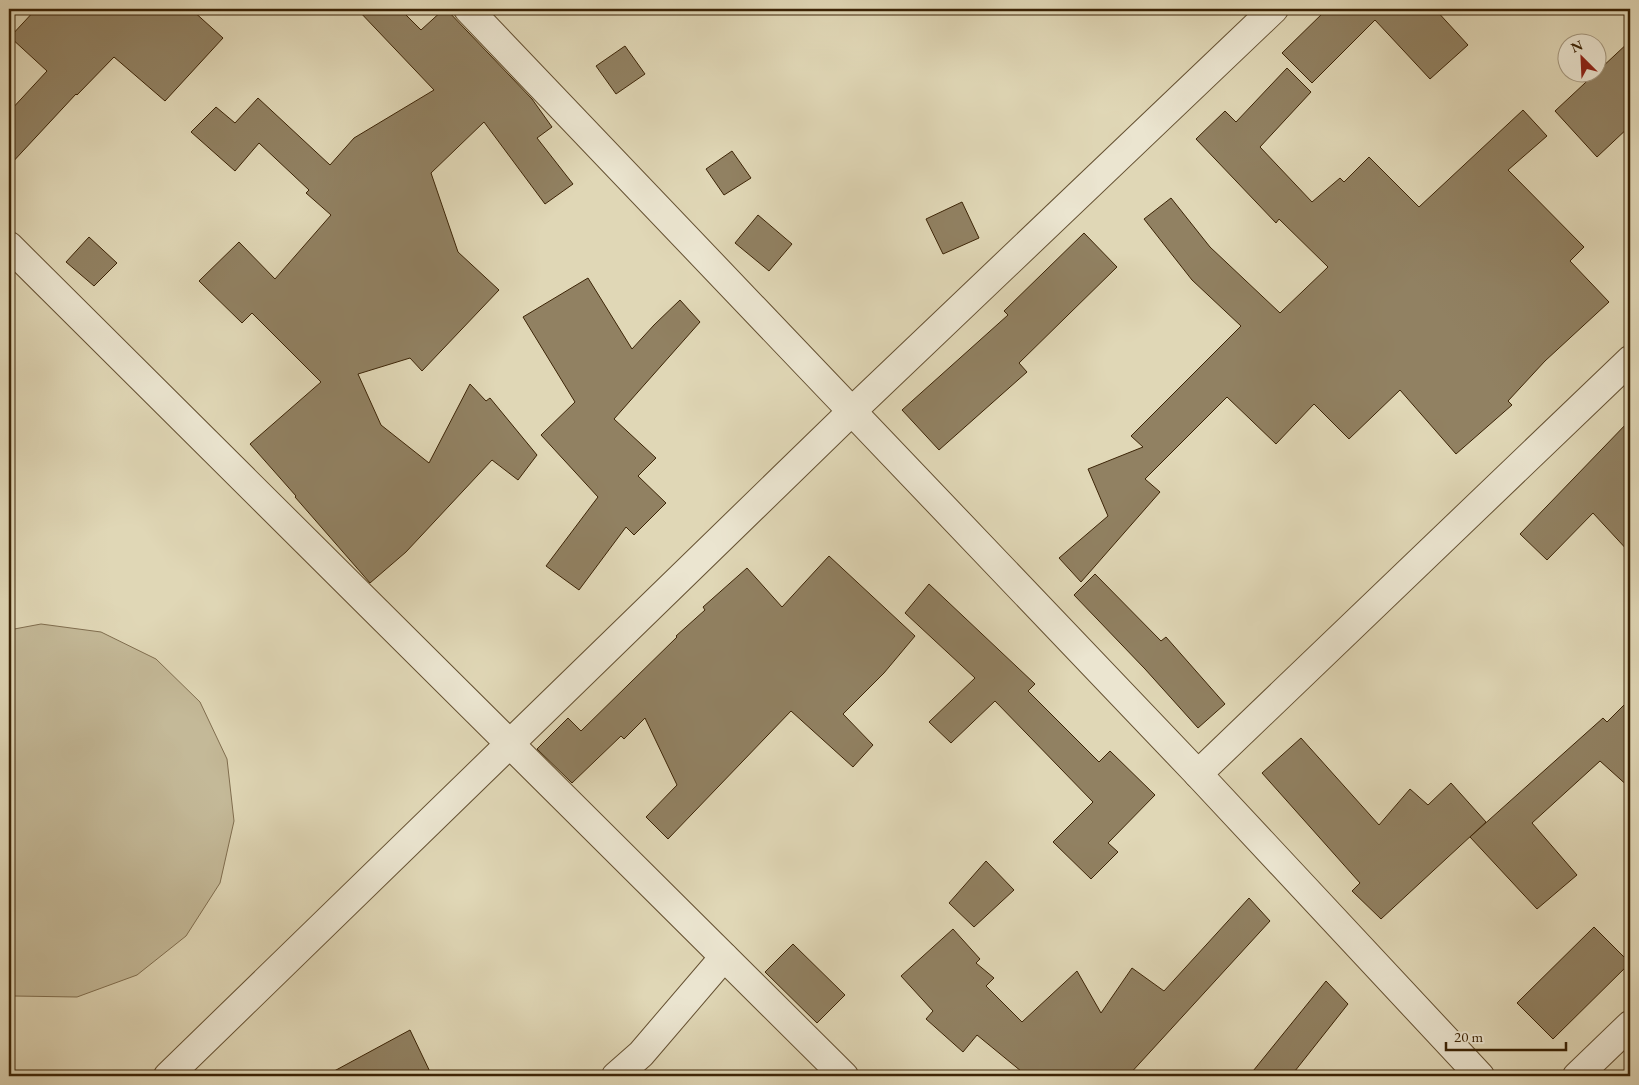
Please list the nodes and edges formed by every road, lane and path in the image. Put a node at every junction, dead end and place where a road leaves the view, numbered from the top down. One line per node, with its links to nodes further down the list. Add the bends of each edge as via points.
1 (468, 9): 5 (street)
2 (1274, 9): 5 (street)
3 (9, 246): 6 (street)
4 (1630, 360): 7 (street)
5 (851, 412): 6 (street); 7 (street)
6 (509, 743): 8 (street); 10 (street)
7 (1198, 774): 13 (street)
8 (724, 957): 11 (street, via 641,1054); 12 (street)
9 (1630, 1025): 14 (street)
10 (168, 1076)
11 (616, 1076)
12 (844, 1076)
13 (1480, 1076)
14 (1577, 1076)

